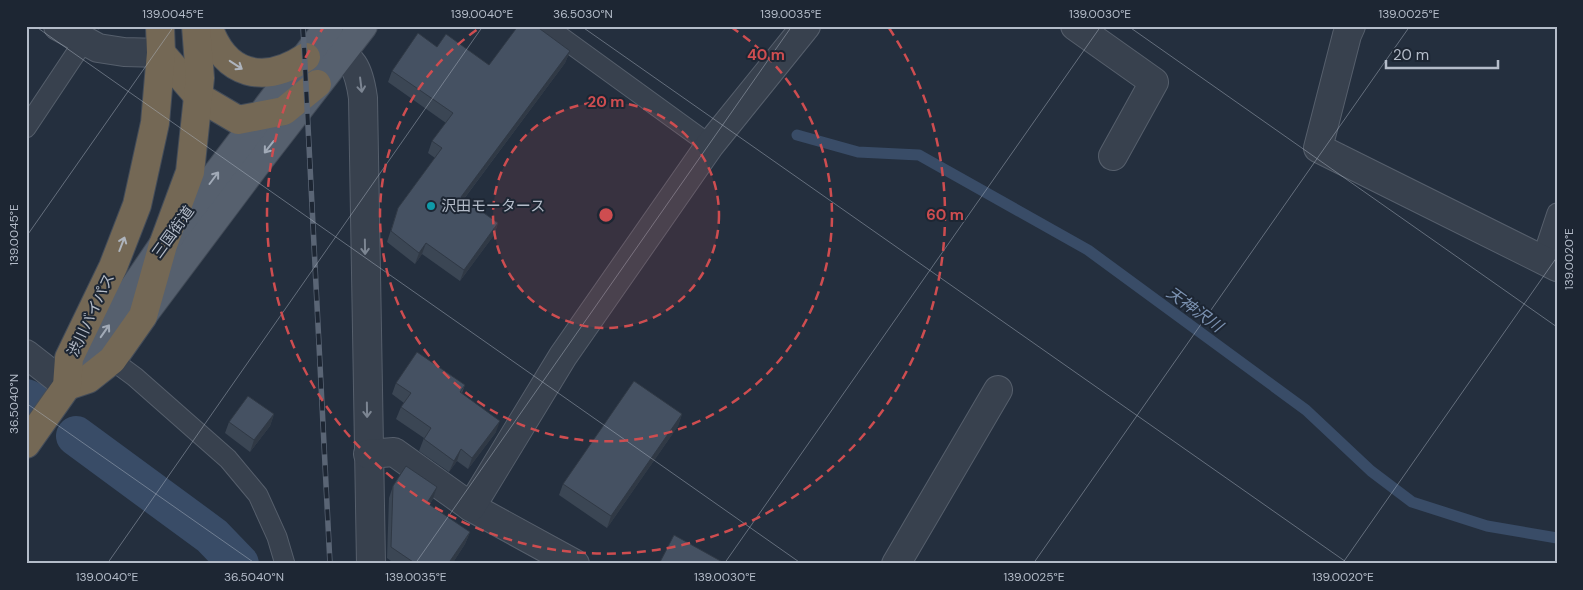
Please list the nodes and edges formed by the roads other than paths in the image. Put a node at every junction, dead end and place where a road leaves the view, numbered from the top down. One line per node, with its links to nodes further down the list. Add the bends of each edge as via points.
1 (58, 26): 11 (street)
2 (160, 26): 12 (highway, 渋川バイパス)
3 (196, 26): 15 (highway, 渋川バイパス)
4 (208, 26): 10 (highway, one-way to 10, via 216,47 241,69 255,72 277,72 288,68)
5 (363, 26): 13 (main road, 三国街道)
6 (546, 26): 18 (lane)
7 (806, 26): 18 (street)
8 (1075, 26): 19 (street, via 1154,82)
9 (1351, 26): 22 (street, via 1318,148)
10 (318, 40): 13 (street); 16 (main road, 三国街道)
11 (84, 41): 12 (street, via 98,48); 17 (lane)
12 (161, 53): 15 (highway); 26 (highway, 渋川バイパス, one-way to 12, via 69,358 113,266 137,205 155,123)
13 (341, 53): 14 (main road, 三国街道); 29 (street, one-way to 29, via 360,75 363,98)
14 (318, 84): 16 (highway, via 284,111); 23 (main road, 三国街道, one-way to 23)
15 (199, 97): 16 (highway, via 238,120); 21 (highway, 渋川バイパス, via 190,172)
16 (260, 117): 21 (main road, 三国街道, one-way to 16)
17 (26, 128)
18 (710, 145): 30 (street, via 563,356)
19 (1112, 156)
20 (1557, 213): 22 (lane)
21 (163, 245): 23 (highway, 渋川バイパス); 26 (main road, 三国街道, one-way to 21)
22 (1549, 264)
23 (143, 316): 25 (highway, 渋川バイパス)
24 (26, 354): 26 (street)
25 (112, 360): 26 (highway, 渋川バイパス, via 88,379); 31 (lane, via 228,459 258,495 277,536)
26 (67, 386): 28 (highway, 三国街道)
27 (998, 390): 34 (street)
28 (26, 444)
29 (368, 454): 30 (street, via 394,452); 32 (street)
30 (471, 507): 33 (street)
31 (285, 564)
32 (371, 564)
33 (575, 564)
34 (896, 564)

